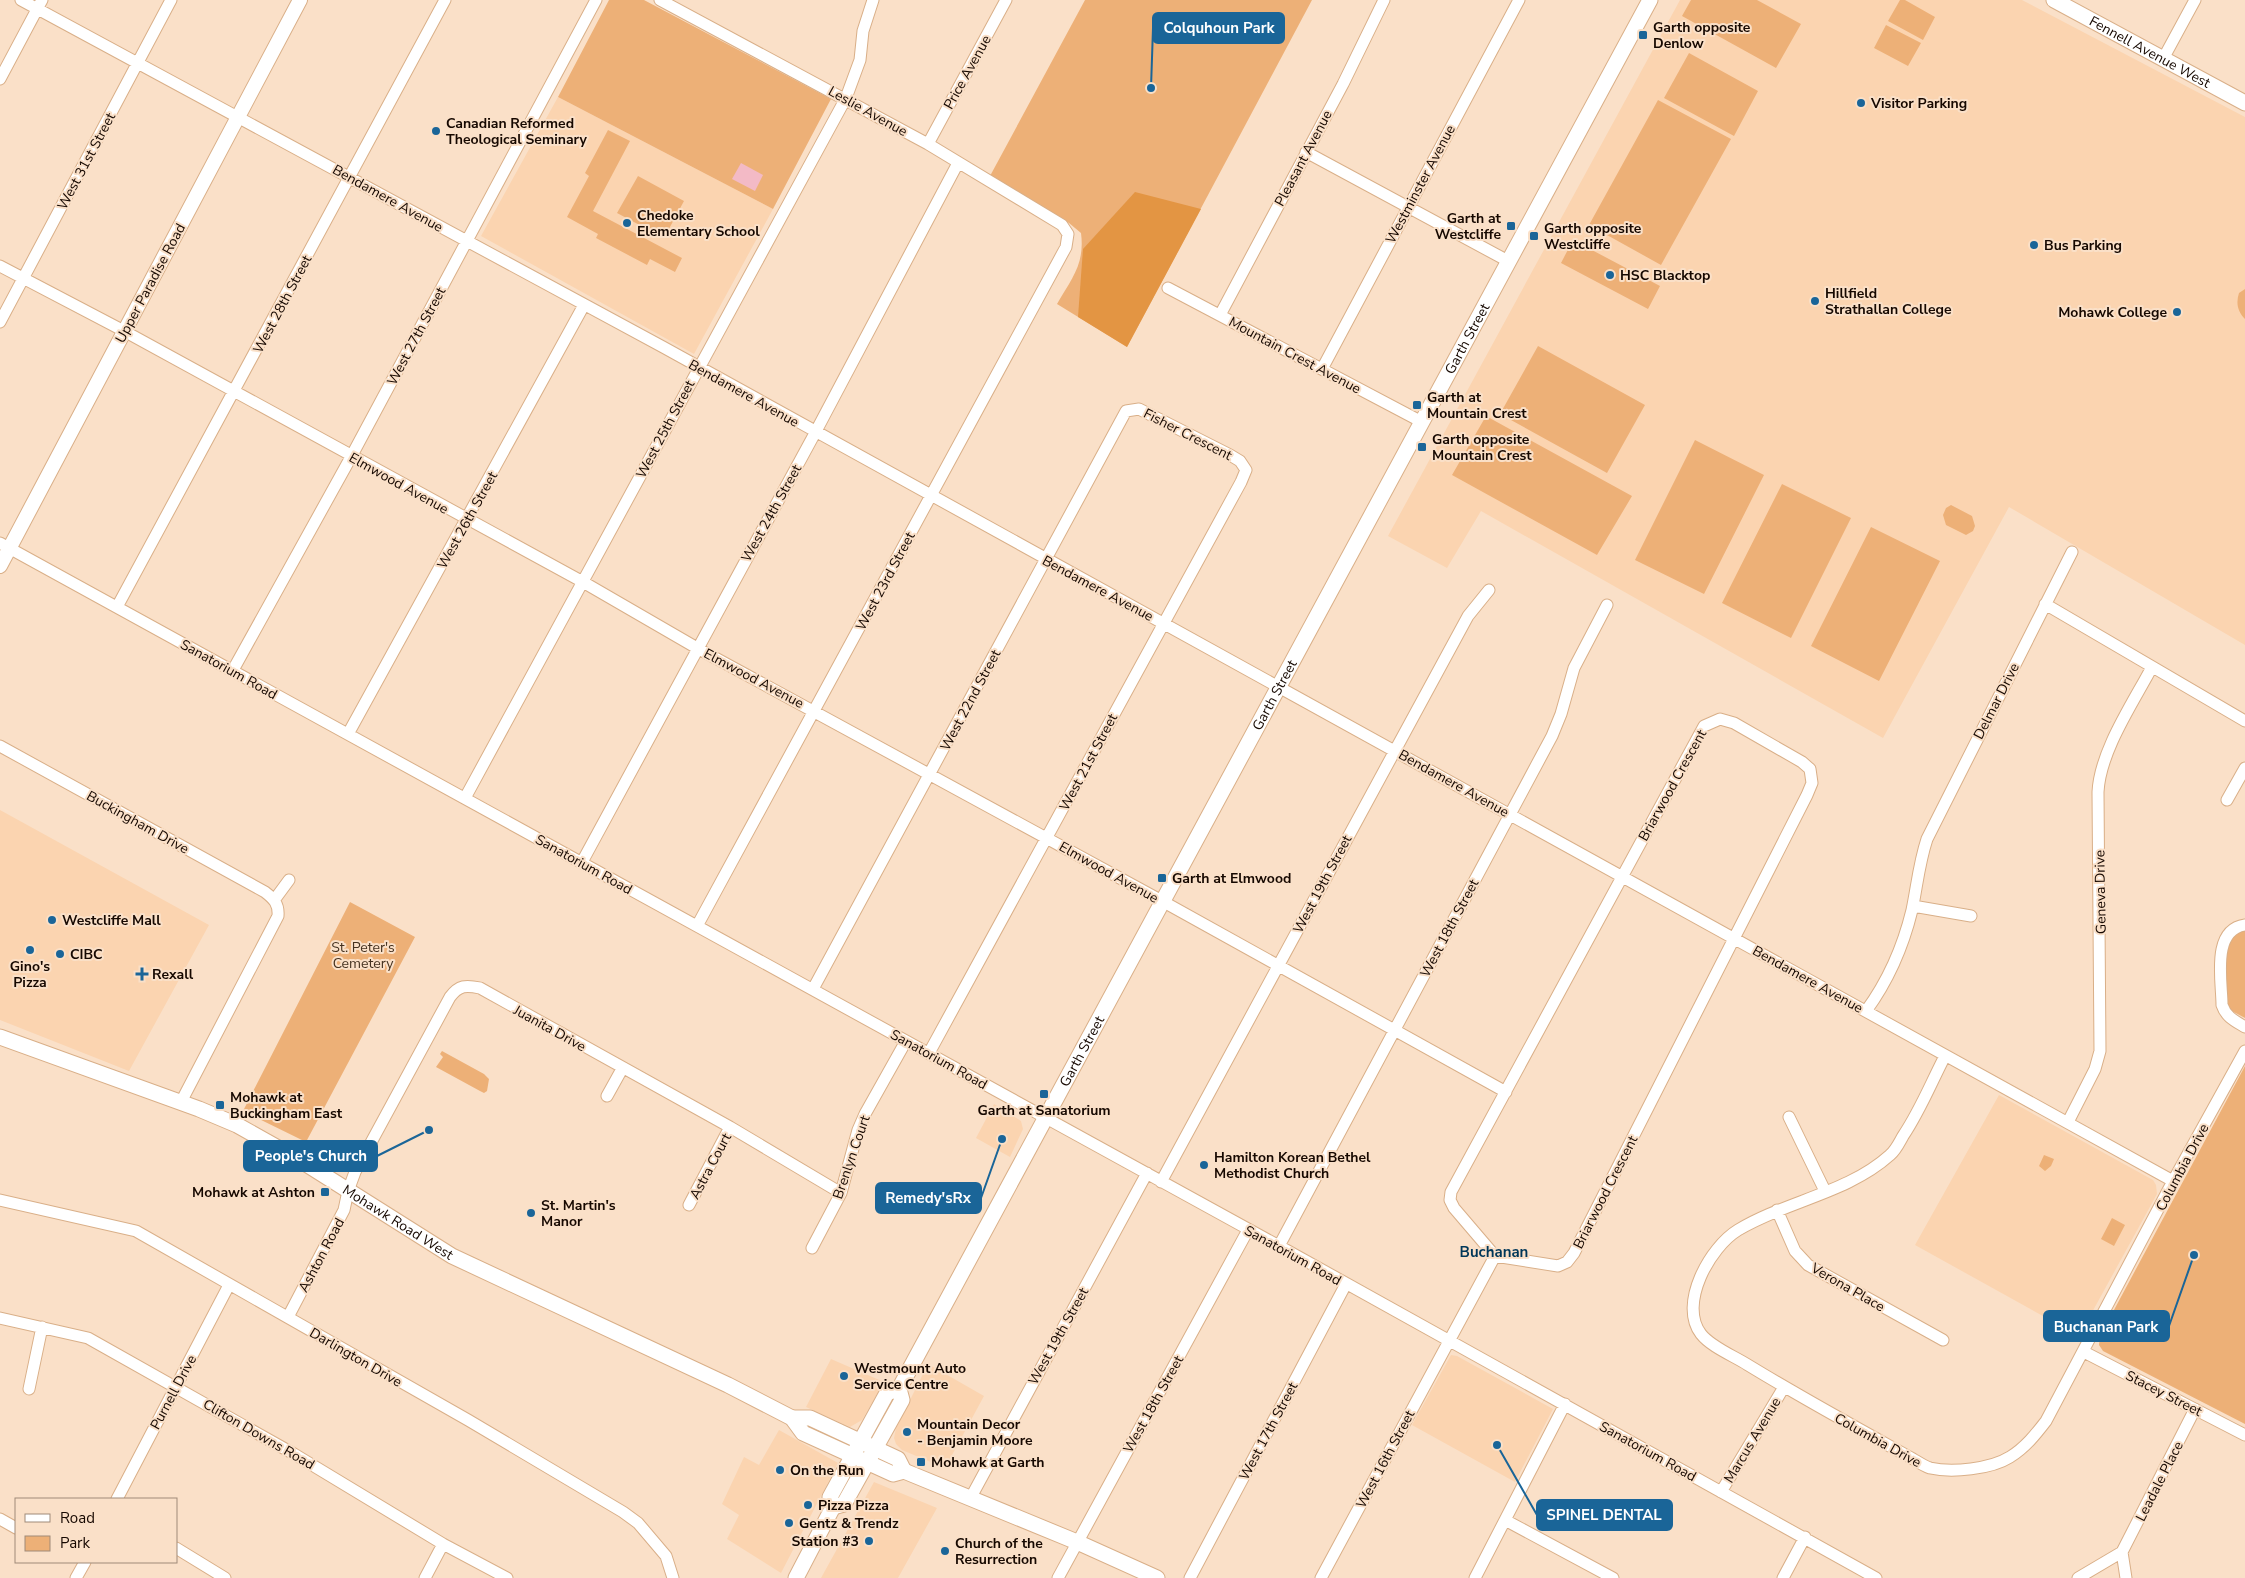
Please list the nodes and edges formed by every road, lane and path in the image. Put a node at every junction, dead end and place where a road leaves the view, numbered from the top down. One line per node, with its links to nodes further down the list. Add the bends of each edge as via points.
1 (21, 0): 14 (street, Bendamere Avenue)
2 (171, 0): 16 (street, West 31st Street)
3 (300, 0): 20 (street, Upper Paradise Road)
4 (445, 0): 24 (street, West 28th Street)
5 (596, 0): 27 (street, West 27th Street)
6 (660, 0): 18 (street, Leslie Avenue)
7 (873, 0): 18 (street, West 25th Street, via 863,31 860,60)
8 (1006, 0): 21 (street, Price Avenue)
9 (1384, 0): 22 (street, Pleasant Avenue)
10 (1519, 0): 25 (street, Westminster Avenue)
11 (2054, 0): 15 (main road, Fennell Avenue West)
12 (2195, 0): 15 (street)
13 (1646, 2): 28 (main road, Garth Street)
14 (40, 4): 16 (street, Bendamere Avenue); 17 (street)
15 (2163, 59): 19 (main road, Fennell Avenue West)
16 (138, 63): 20 (street, Bendamere Avenue); 30 (street, West 31st Street)
17 (0, 79)
18 (846, 98): 21 (street, Leslie Avenue); 36 (street, West 25th Street)
19 (2245, 103)
20 (237, 116): 24 (street, Bendamere Avenue); 35 (street, Upper Paradise Road)
21 (928, 144): 23 (street, Leslie Avenue)
22 (1306, 152): 25 (street); 33 (street, Pleasant Avenue)
23 (958, 163): 26 (street, Leslie Avenue, via 1062,225); 41 (street, West 24th Street)
24 (350, 177): 27 (street, Bendamere Avenue); 38 (street, West 28th Street)
25 (1408, 207): 28 (street); 37 (street, Westminster Avenue)
26 (1068, 234): 44 (street, West 23rd Street, via 1066,247)
27 (467, 241): 32 (street, Bendamere Avenue); 42 (street, West 27th Street)
28 (1508, 261): 40 (main road, Garth Street)
29 (0, 266): 30 (street, Elmwood Avenue)
30 (23, 279): 34 (street, West 31st Street); 35 (street, Elmwood Avenue)
31 (1168, 288): 33 (street, Mountain Crest Avenue)
32 (584, 304): 36 (street, Bendamere Avenue); 45 (street, West 26th Street)
33 (1220, 315): 37 (street, Mountain Crest Avenue)
34 (0, 322)
35 (124, 331): 38 (street, Elmwood Avenue); 46 (street, Upper Paradise Road)
36 (698, 367): 41 (street, Bendamere Avenue); 50 (street, West 25th Street)
37 (1322, 369): 40 (street, Mountain Crest Avenue)
38 (235, 392): 42 (street, Elmwood Avenue); 54 (street, West 28th Street)
39 (1126, 411): 43 (street, Fisher Crescent, via 1139,409 1230,455); 48 (street, West 22nd Street)
40 (1422, 422): 59 (main road, Garth Street)
41 (815, 433): 44 (street, Bendamere Avenue); 56 (street, West 24th Street)
42 (351, 456): 45 (street, Elmwood Avenue); 58 (street, West 27th Street)
43 (1246, 470): 55 (street, West 21st Street)
44 (931, 496): 48 (street, Bendamere Avenue); 60 (street, West 23rd Street)
45 (467, 520): 50 (street, Elmwood Avenue); 62 (street, West 26th Street)
46 (5, 546): 49 (street, Upper Paradise Road); 54 (street, Sanatorium Road)
47 (2072, 552): 52 (street, Delmar Drive)
48 (1046, 560): 55 (street, Bendamere Avenue); 66 (street, West 22nd Street)
49 (0, 566)
50 (583, 582): 56 (street, Elmwood Avenue); 67 (street, West 25th Street)
51 (1489, 590): 64 (street, West 19th Street, via 1468,616)
52 (2045, 604): 57 (street); 76 (street, Delmar Drive, via 1927,839)
53 (1607, 605): 69 (street, West 18th Street, via 1574,668 1552,736)
54 (117, 607): 58 (street, Sanatorium Road)
55 (1163, 623): 59 (street, Bendamere Avenue); 70 (street, West 21st Street)
56 (697, 648): 60 (street, Elmwood Avenue); 71 (street, West 24th Street)
57 (2152, 666): 61 (street); 97 (street, Geneva Drive, via 2109,749 2099,779 2100,1051 2095,1069)
58 (233, 670): 62 (street, Sanatorium Road)
59 (1279, 686): 64 (street, Bendamere Avenue); 75 (main road, Garth Street)
60 (815, 711): 66 (street, Elmwood Avenue); 79 (street, West 23rd Street)
61 (2245, 721)
62 (348, 734): 67 (street, Sanatorium Road)
63 (0, 746): 74 (street, Buckingham Drive)
64 (1394, 750): 69 (street, Bendamere Avenue); 81 (street, West 19th Street)
65 (2245, 768): 68 (street)
66 (930, 774): 70 (street, Elmwood Avenue); 82 (street, West 22nd Street)
67 (465, 798): 71 (street, Sanatorium Road)
68 (2227, 800)
69 (1510, 814): 72 (street, Bendamere Avenue); 85 (street, West 18th Street)
70 (1047, 838): 75 (street, Elmwood Avenue); 89 (street, West 21st Street)
71 (582, 862): 79 (street, Sanatorium Road)
72 (1622, 875): 80 (street, Bendamere Avenue); 80 (street, Briarwood Crescent, via 1704,726 1720,719 1734,723 1802,762 1810,769 1812,782); 92 (street, Briarwood Crescent)
73 (289, 880): 74 (street)
74 (275, 899): 94 (street, via 278,916)
75 (1162, 901): 81 (street, Elmwood Avenue); 96 (main road, Garth Street)
76 (1912, 906): 77 (street); 83 (street, Delmar Drive, via 1894,966)
77 (1971, 916)
78 (2245, 925): 84 (street, via 2230,931 2224,939 2222,1005 2229,1018)
79 (697, 926): 82 (street, Sanatorium Road)
80 (1735, 939): 83 (street, Bendamere Avenue); 111 (street, Briarwood Crescent, via 1574,1253 1567,1262 1558,1266)
81 (1278, 967): 85 (street, Elmwood Avenue); 101 (street, West 19th Street)
82 (813, 989): 87 (street, Sanatorium Road)
83 (1866, 1011): 90 (street, Bendamere Avenue)
84 (2245, 1027)
85 (1394, 1030): 92 (street, Elmwood Avenue); 109 (street, West 18th Street)
86 (0, 1037): 94 (main road, Mohawk Road West)
87 (906, 1041): 89 (street, Sanatorium Road); 104 (street, Brenlyn Court, via 858,1130)
88 (2245, 1051): 100 (street, Columbia Drive)
89 (929, 1053): 96 (street, Sanatorium Road)
90 (1946, 1056): 97 (street, Bendamere Avenue); 103 (street, Columbia Drive, via 1912,1123 1892,1154 1869,1171)
91 (622, 1069): 93 (street); 98 (street, Juanita Drive); 102 (street, Juanita Drive, via 480,988 467,985 456,989 355,1172)
92 (1506, 1092): 111 (street, Briarwood Crescent, via 1451,1192 1450,1200)
93 (607, 1096)
94 (180, 1102): 102 (main road, Mohawk Road West, via 260,1136)
95 (1789, 1117): 103 (street)
96 (1045, 1118): 99 (street, Sanatorium Road); 123 (main road, Garth Street)
97 (2068, 1122): 100 (street, Bendamere Avenue)
98 (730, 1127): 104 (street, Juanita Drive); 106 (street, Astra Court)
99 (1147, 1173): 101 (street, Sanatorium Road); 135 (street, West 19th Street)
100 (2174, 1181): 119 (street, Columbia Drive)
101 (1161, 1182): 108 (street, Sanatorium Road)
102 (348, 1191): 114 (street, Ashton Road, via 344,1210); 126 (main road, Mohawk Road West, via 452,1256)
103 (1825, 1191): 107 (street, Columbia Drive)
104 (841, 1193): 110 (street, Brenlyn Court)
105 (0, 1200): 113 (street, Darlington Drive, via 136,1231)
106 (689, 1205)
107 (1777, 1210): 118 (street, Verona Place, via 1795,1251 1808,1265); 121 (street, Columbia Drive, via 1737,1231 1722,1243 1700,1278 1692,1301 1694,1322 1702,1336)
108 (1248, 1230): 109 (street, Sanatorium Road); 141 (street, West 18th Street)
109 (1278, 1246): 112 (street, Sanatorium Road)
110 (812, 1248)
111 (1495, 1256): 117 (street)
112 (1346, 1284): 117 (street, Sanatorium Road); 154 (street, West 17th Street)
113 (229, 1286): 114 (street, Darlington Drive); 120 (street, Purnell Drive)
114 (288, 1317): 146 (street, Darlington Drive, via 623,1512 638,1523 666,1556)
115 (0, 1318): 116 (street, Clifton Downs Road)
116 (42, 1326): 120 (street, Clifton Downs Road, via 88,1338); 122 (street)
117 (1449, 1340): 124 (street, Sanatorium Road); 155 (street, West 16th Street)
118 (1943, 1340)
119 (2084, 1352): 121 (street, Columbia Drive, via 2046,1421 2029,1442 2010,1457 1991,1466 1960,1470 1930,1468); 125 (street, Stacey Street)
120 (175, 1387): 134 (street, Purnell Drive); 142 (street, Clifton Downs Road)
121 (1784, 1387): 133 (street, Marcus Avenue)
122 (29, 1388)
123 (899, 1389): 128 (main road, Garth Street, via 887,1393); 129 (main road, Garth Street, via 902,1400)
124 (1565, 1404): 133 (street, Sanatorium Road); 138 (street)
125 (2195, 1409): 127 (street, Stacey Street); 144 (street, Leadale Place)
126 (792, 1418): 128 (main road, Mohawk Road West, via 810,1418); 130 (main road, Mohawk Road West, via 803,1433)
127 (2245, 1435)
128 (861, 1441): 129 (main road, Mohawk Road West); 130 (main road, Garth Street)
129 (875, 1448): 131 (main road, Garth Street); 132 (main road, Mohawk Road West, via 898,1458)
130 (852, 1456): 131 (main road, Mohawk Road West); 136 (main road, Garth Street, via 830,1497)
131 (867, 1463): 132 (main road, Mohawk Road West, via 893,1474); 136 (main road, Garth Street, via 844,1504)
132 (904, 1471): 135 (main road, Mohawk Road West)
133 (1721, 1492): 140 (street, Sanatorium Road)
134 (118, 1498)
135 (970, 1499): 141 (main road, Mohawk Road West)
136 (833, 1507): 151 (main road, Garth Street)
137 (0, 1519): 139 (street)
138 (1505, 1520): 156 (street); 157 (street)
139 (15, 1527)
140 (1805, 1537): 158 (street); 159 (street, Sanatorium Road)
141 (1077, 1542): 152 (street, West 18th Street); 153 (main road, Mohawk Road West)
142 (443, 1544): 149 (street); 150 (street, Clifton Downs Road)
143 (178, 1549): 148 (street)
144 (2122, 1552): 160 (street); 161 (street)
145 (84, 1563): 147 (street)
146 (670, 1576)
147 (76, 1578)
148 (225, 1578)
149 (425, 1578)
150 (507, 1578)
151 (796, 1578)
152 (1058, 1578)
153 (1157, 1578)
154 (1190, 1578)
155 (1321, 1578)
156 (1475, 1578)
157 (1613, 1578)
158 (1783, 1578)
159 (1876, 1578)
160 (2078, 1578)
161 (2126, 1578)

